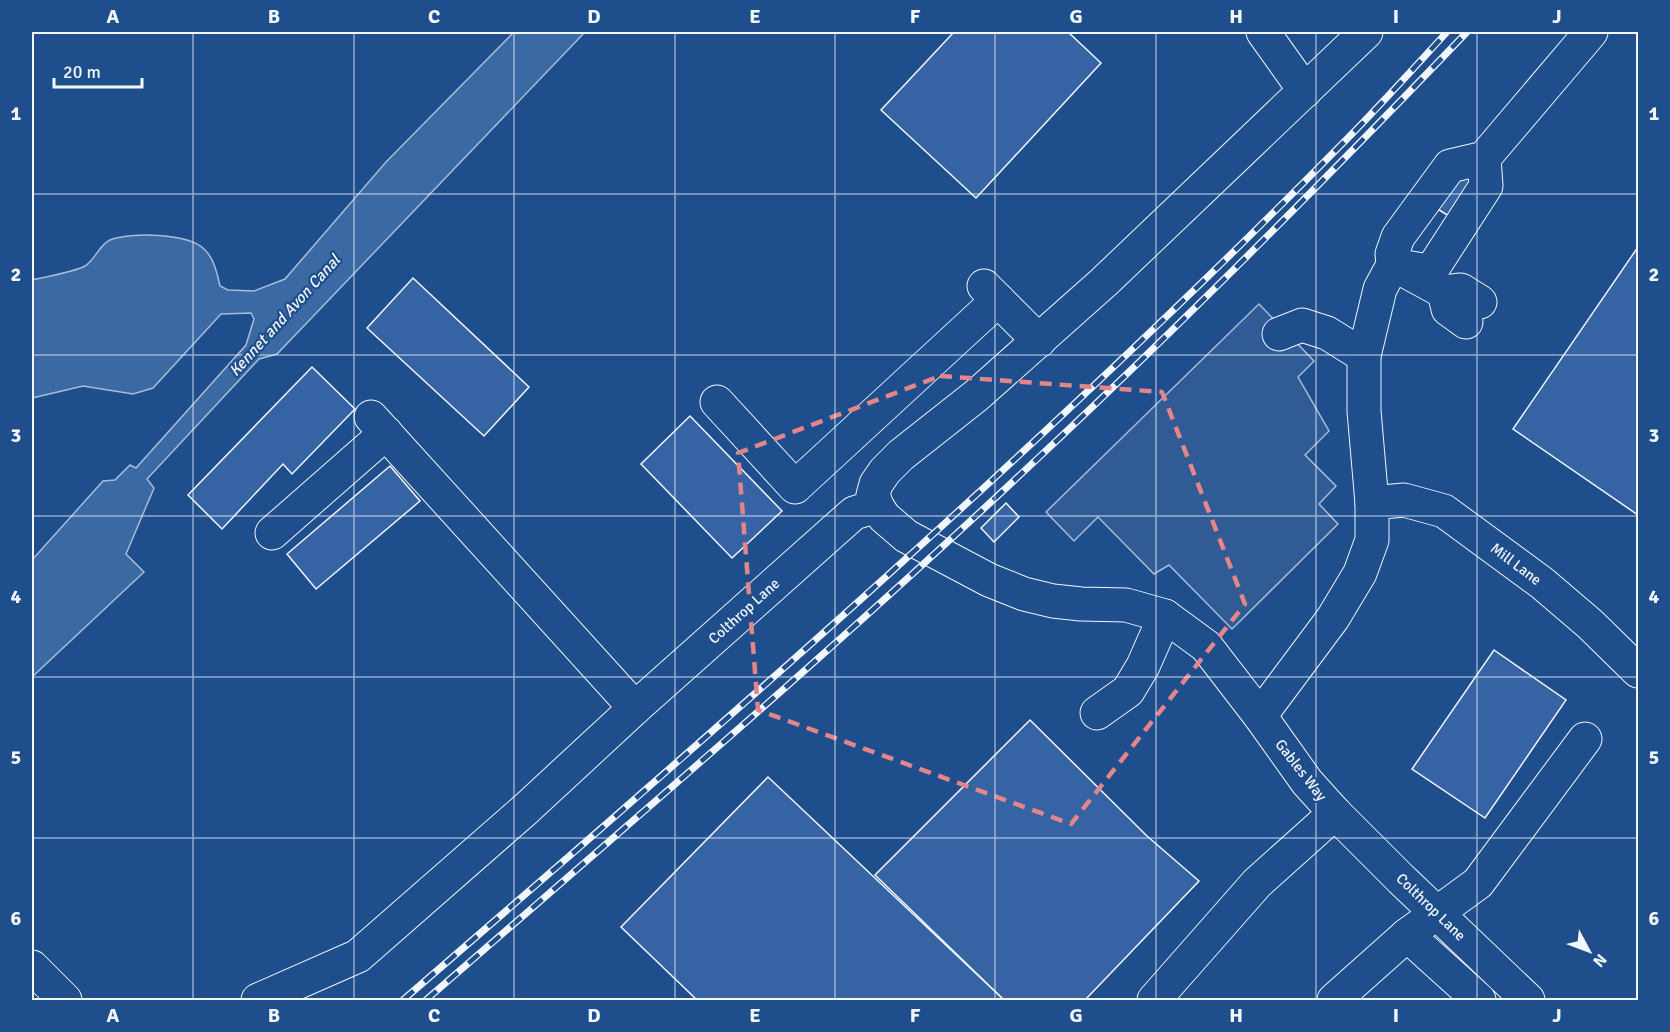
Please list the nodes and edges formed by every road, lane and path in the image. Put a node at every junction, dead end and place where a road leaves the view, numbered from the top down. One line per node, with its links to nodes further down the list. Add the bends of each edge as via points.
1 (1263, 32): 4 (street)
2 (1592, 32): 5 (street)
3 (1347, 39): 4 (street)
4 (1305, 91): 8 (street)
5 (1484, 158): 6 (street, via 1450,166 1398,237); 6 (street, via 1486,186 1432,268)
6 (1393, 265): 7 (street, via 1444,292 1461,290); 10 (street, via 1380,289)
7 (1473, 312)
8 (1048, 332): 11 (street, via 991,293 795,487); 13 (street, via 885,471 873,495)
9 (1279, 334): 10 (street, via 1302,324 1327,333)
10 (1364, 356): 12 (street, via 1364,411)
11 (717, 402)
12 (1372, 502): 16 (street, Mill Lane, via 1404,500 1444,511 1542,583); 19 (street, via 1372,540 1359,573 1333,618)
13 (877, 506): 15 (street, via 906,537 1024,594 1081,604 1126,604); 17 (street, Colthrop Lane, via 854,513)
14 (272, 532): 17 (street, via 379,425)
15 (1166, 616): 18 (street, via 1128,691); 19 (street, via 1206,646)
16 (1638, 671)
17 (635, 708): 26 (street, Colthrop Lane, via 358,956)
18 (1097, 713)
19 (1260, 716): 21 (street, Gables Way, via 1307,782)
20 (1585, 739): 22 (street, via 1478,884)
21 (1335, 813): 22 (street, Colthrop Lane); 27 (street, Gables Way, via 1257,883)
22 (1437, 913): 23 (street); 30 (street, Colthrop Lane)
23 (1407, 935): 28 (street); 29 (street)
24 (32, 967): 25 (street)
25 (64, 1000)
26 (258, 1000)
27 (1155, 1000)
28 (1334, 1000)
29 (1479, 1000)
30 (1528, 1000)

